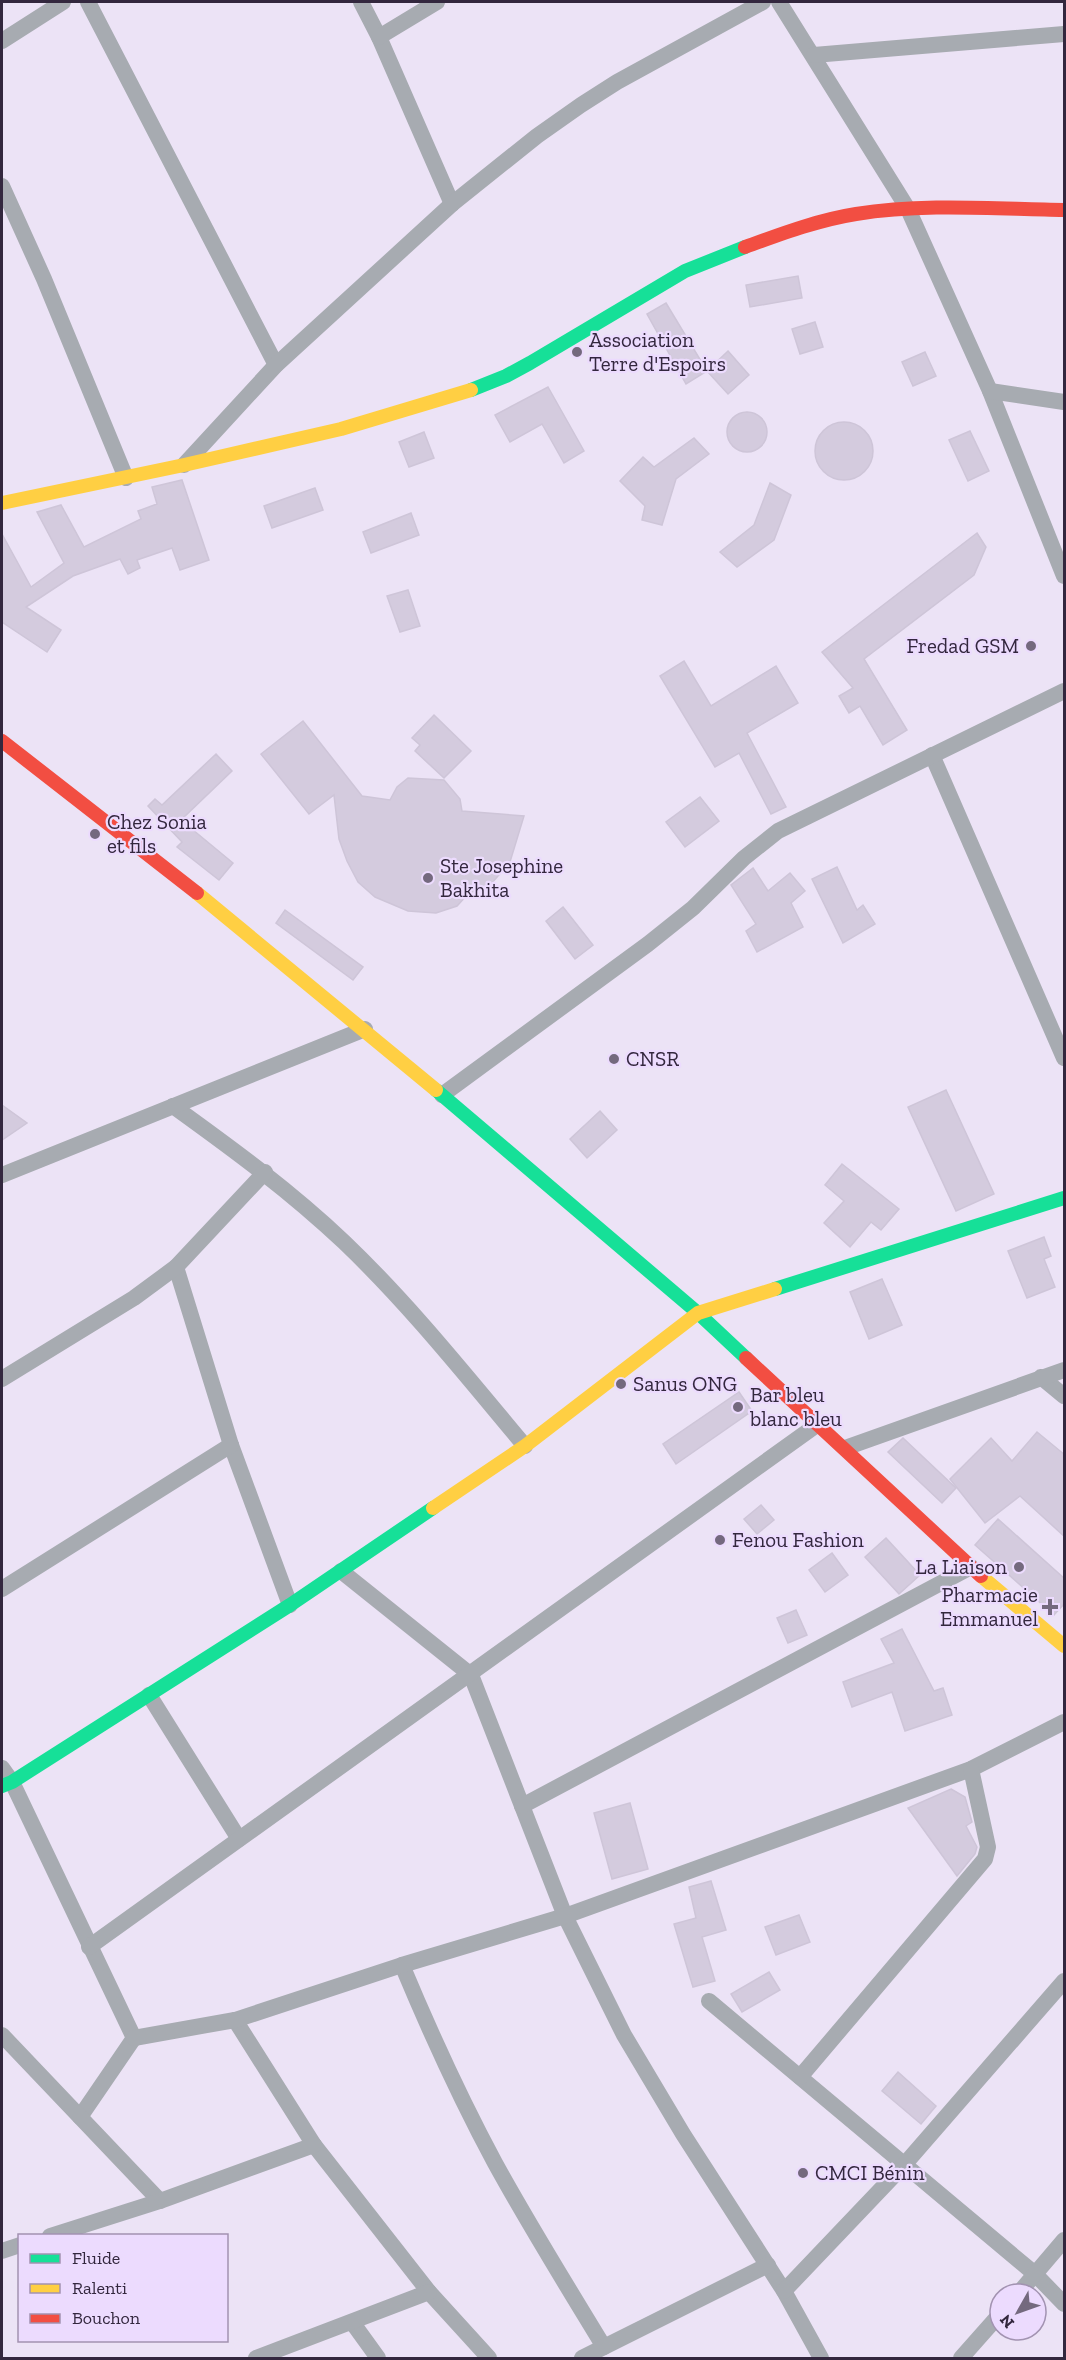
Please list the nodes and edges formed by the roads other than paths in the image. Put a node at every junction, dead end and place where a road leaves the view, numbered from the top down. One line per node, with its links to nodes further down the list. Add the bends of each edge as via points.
1 (63, 2): 9 (street)
2 (88, 2): 15 (street)
3 (361, 2): 8 (street)
4 (436, 2): 8 (street)
5 (763, 2): 12 (street, via 581,105)
6 (779, 2): 10 (street)
7 (1065, 34): 10 (street)
8 (379, 37): 12 (street)
9 (2, 41)
10 (814, 55): 13 (street)
11 (2, 186): 19 (street)
12 (452, 204): 15 (street)
13 (908, 209): 14 (main road); 16 (street); 18 (main road, via 840,217 710,259 506,376 454,396 331,432)
14 (1065, 210)
15 (276, 365): 18 (street)
16 (990, 392): 17 (street); 21 (street)
17 (1065, 402)
18 (184, 465): 19 (main road)
19 (126, 478): 20 (main road)
20 (2, 502)
21 (1065, 576)
22 (1065, 691): 24 (street)
23 (2, 741): 25 (main road)
24 (932, 755): 26 (street); 27 (street, via 778,831 648,944)
25 (365, 1029): 27 (main road); 28 (street)
26 (1065, 1058)
27 (442, 1095): 33 (main road)
28 (173, 1106): 29 (street); 30 (street)
29 (265, 1172): 32 (street); 40 (street, via 380,1278)
30 (2, 1175)
31 (1065, 1198): 33 (main road)
32 (176, 1267): 36 (street, via 134,1298); 39 (street)
33 (698, 1313): 38 (main road); 40 (main road)
34 (1065, 1370): 35 (street)
35 (1041, 1377): 37 (street); 41 (street)
36 (2, 1379)
37 (1065, 1396)
38 (818, 1424): 41 (main road); 47 (street)
39 (231, 1445): 44 (street); 45 (street)
40 (525, 1446): 43 (main road)
41 (845, 1448): 42 (main road)
42 (971, 1567): 46 (main road); 53 (street)
43 (341, 1571): 45 (main road); 47 (street)
44 (2, 1589)
45 (290, 1605): 48 (main road)
46 (1065, 1646)
47 (471, 1675): 53 (street); 54 (street)
48 (148, 1695): 52 (main road); 54 (street)
49 (1065, 1722): 51 (street)
50 (2, 1768): 52 (street)
51 (970, 1769): 55 (street); 63 (street, via 988,1847 985,1859)
52 (7, 1784): 56 (street)
53 (522, 1806): 55 (street)
54 (239, 1839): 56 (street)
55 (565, 1916): 57 (street); 72 (street, via 624,2035)
56 (89, 1947): 62 (street)
57 (402, 1965): 60 (street); 80 (street, via 468,2112 530,2226)
58 (1065, 1981): 66 (street)
59 (709, 2001): 63 (street)
60 (235, 2020): 62 (street); 65 (street)
61 (2, 2035): 64 (street)
62 (134, 2038): 64 (street)
63 (800, 2078): 66 (street)
64 (80, 2117): 67 (street)
65 (314, 2145): 67 (street); 76 (street)
66 (904, 2165): 73 (street); 75 (street)
67 (160, 2201): 68 (street)
68 (53, 2234)
69 (1065, 2240): 73 (street)
70 (18, 2246): 71 (street)
71 (2, 2251)
72 (768, 2265): 75 (street); 80 (street)
73 (1035, 2274): 74 (street); 77 (street)
74 (1028, 2282)
75 (784, 2291): 85 (street)
76 (429, 2292): 78 (street); 83 (street)
77 (1065, 2304)
78 (352, 2322): 81 (street); 82 (street)
79 (988, 2328): 86 (street)
80 (604, 2347): 84 (street)
81 (256, 2358)
82 (378, 2358)
83 (489, 2358)
84 (582, 2358)
85 (821, 2358)
86 (961, 2358)

